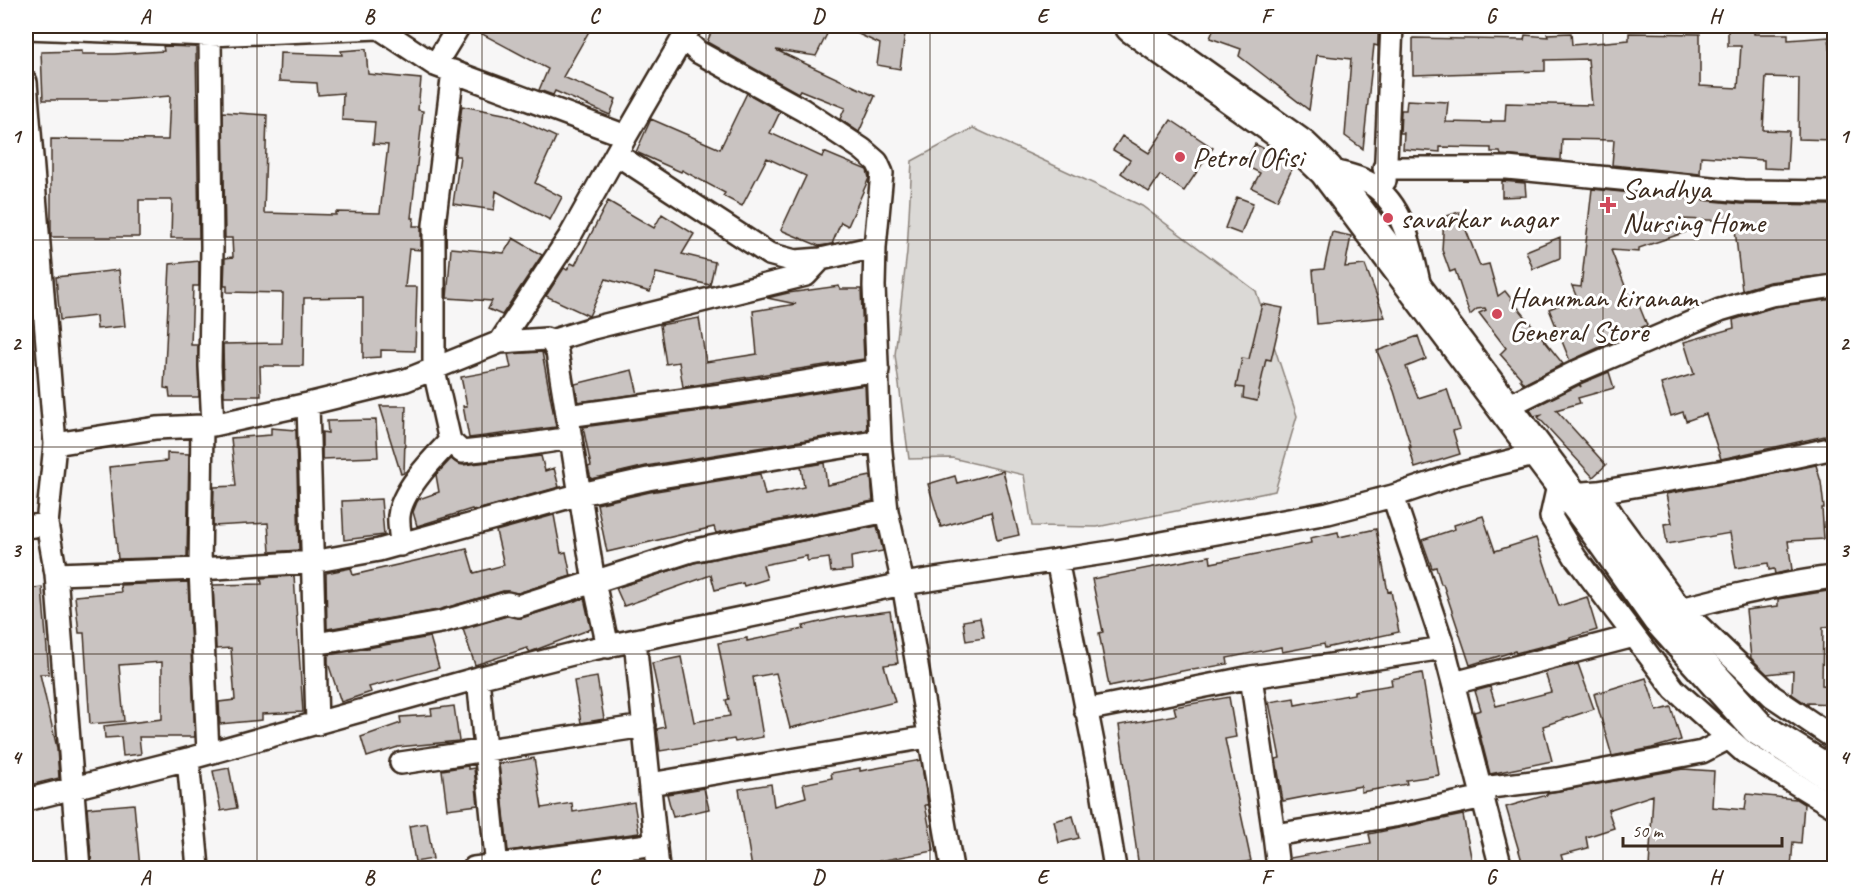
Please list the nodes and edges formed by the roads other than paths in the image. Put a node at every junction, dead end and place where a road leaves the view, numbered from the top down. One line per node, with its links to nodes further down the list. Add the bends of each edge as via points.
1 (459, 26): 8 (street)
2 (1132, 26): 12 (highway, via 1302,147)
3 (1392, 26): 11 (street)
4 (26, 28): 7 (street)
5 (272, 29): 7 (street); 8 (street, via 379,28)
6 (687, 32): 10 (street); 16 (street, via 698,52 803,110 877,162 882,189)
7 (210, 35): 27 (street, via 212,247)
8 (444, 68): 10 (street); 22 (street, via 434,225)
9 (26, 82): 15 (street)
10 (621, 145): 17 (street, via 769,254 795,261); 21 (street, via 570,236)
11 (1384, 168): 13 (street, via 1506,168 1743,191); 14 (street)
12 (1326, 170): 14 (street, via 1369,183); 19 (highway)
13 (1834, 192)
14 (1386, 196): 19 (street, via 1402,222 1413,252)
15 (31, 224): 31 (street)
16 (875, 247): 17 (street); 23 (street)
17 (821, 259): 20 (street, via 806,275)
18 (1834, 286): 25 (street, via 1770,295 1720,310 1578,371)
19 (1422, 300): 25 (highway)
20 (551, 341): 21 (street); 26 (street, via 557,352)
21 (500, 342): 22 (street)
22 (434, 370): 24 (street); 29 (street)
23 (878, 370): 26 (street); 30 (street)
24 (308, 404): 27 (street); 42 (street)
25 (1504, 408): 33 (highway)
26 (567, 416): 28 (street)
27 (208, 426): 31 (street, via 156,428); 43 (street)
28 (571, 438): 29 (street, via 462,452); 34 (street)
29 (450, 441): 40 (street, via 405,497 399,517)
30 (880, 441): 34 (street); 37 (street)
31 (55, 444): 38 (street)
32 (1834, 448): 36 (street)
33 (1538, 454): 35 (street, via 1458,474); 36 (highway)
34 (580, 494): 40 (street); 46 (street)
35 (1393, 496): 41 (street, via 1328,513); 53 (street)
36 (1579, 497): 48 (street, via 1617,522); 49 (street, via 1551,517 1575,557); 66 (highway, via 1659,618 1758,728)
37 (887, 511): 46 (street, via 691,551); 47 (street)
38 (47, 524): 39 (street); 44 (street)
39 (26, 527)
40 (401, 545): 42 (street)
41 (1057, 560): 47 (street); 57 (street)
42 (312, 562): 43 (street); 51 (street)
43 (200, 569): 44 (street); 64 (street)
44 (56, 574): 68 (street)
45 (1834, 577): 48 (street)
46 (594, 582): 51 (street, via 518,606 507,603 441,622); 52 (street)
47 (903, 584): 50 (street); 60 (street)
48 (1681, 609): 62 (street, via 1772,696)
49 (1634, 636): 56 (street); 61 (street, via 1674,688)
50 (635, 640): 52 (street); 59 (street)
51 (316, 644): 58 (street)
52 (608, 647): 55 (street)
53 (1444, 648): 54 (street); 56 (street)
54 (1251, 677): 57 (street); 72 (street)
55 (478, 678): 58 (street); 63 (street)
56 (1454, 683): 69 (street)
57 (1085, 710): 80 (street)
58 (317, 724): 64 (street)
59 (644, 726): 63 (street); 67 (street)
60 (928, 736): 67 (street); 79 (street)
61 (1729, 738): 69 (street, via 1702,752); 71 (street, via 1744,752)
62 (1834, 738)
63 (485, 749): 65 (street); 74 (street)
64 (198, 756): 68 (street); 76 (street)
65 (401, 763)
66 (1834, 776)
67 (650, 784): 73 (street)
68 (73, 789): 70 (street); 75 (street)
69 (1483, 793): 72 (street, via 1394,816); 82 (street)
70 (26, 800)
71 (1834, 807)
72 (1274, 835): 81 (street)
73 (656, 844): 74 (street); 78 (street)
74 (497, 867): 77 (street)
75 (79, 868)
76 (198, 868)
77 (474, 868)
78 (658, 868)
79 (952, 868)
80 (1114, 868)
81 (1278, 868)
82 (1501, 868)

